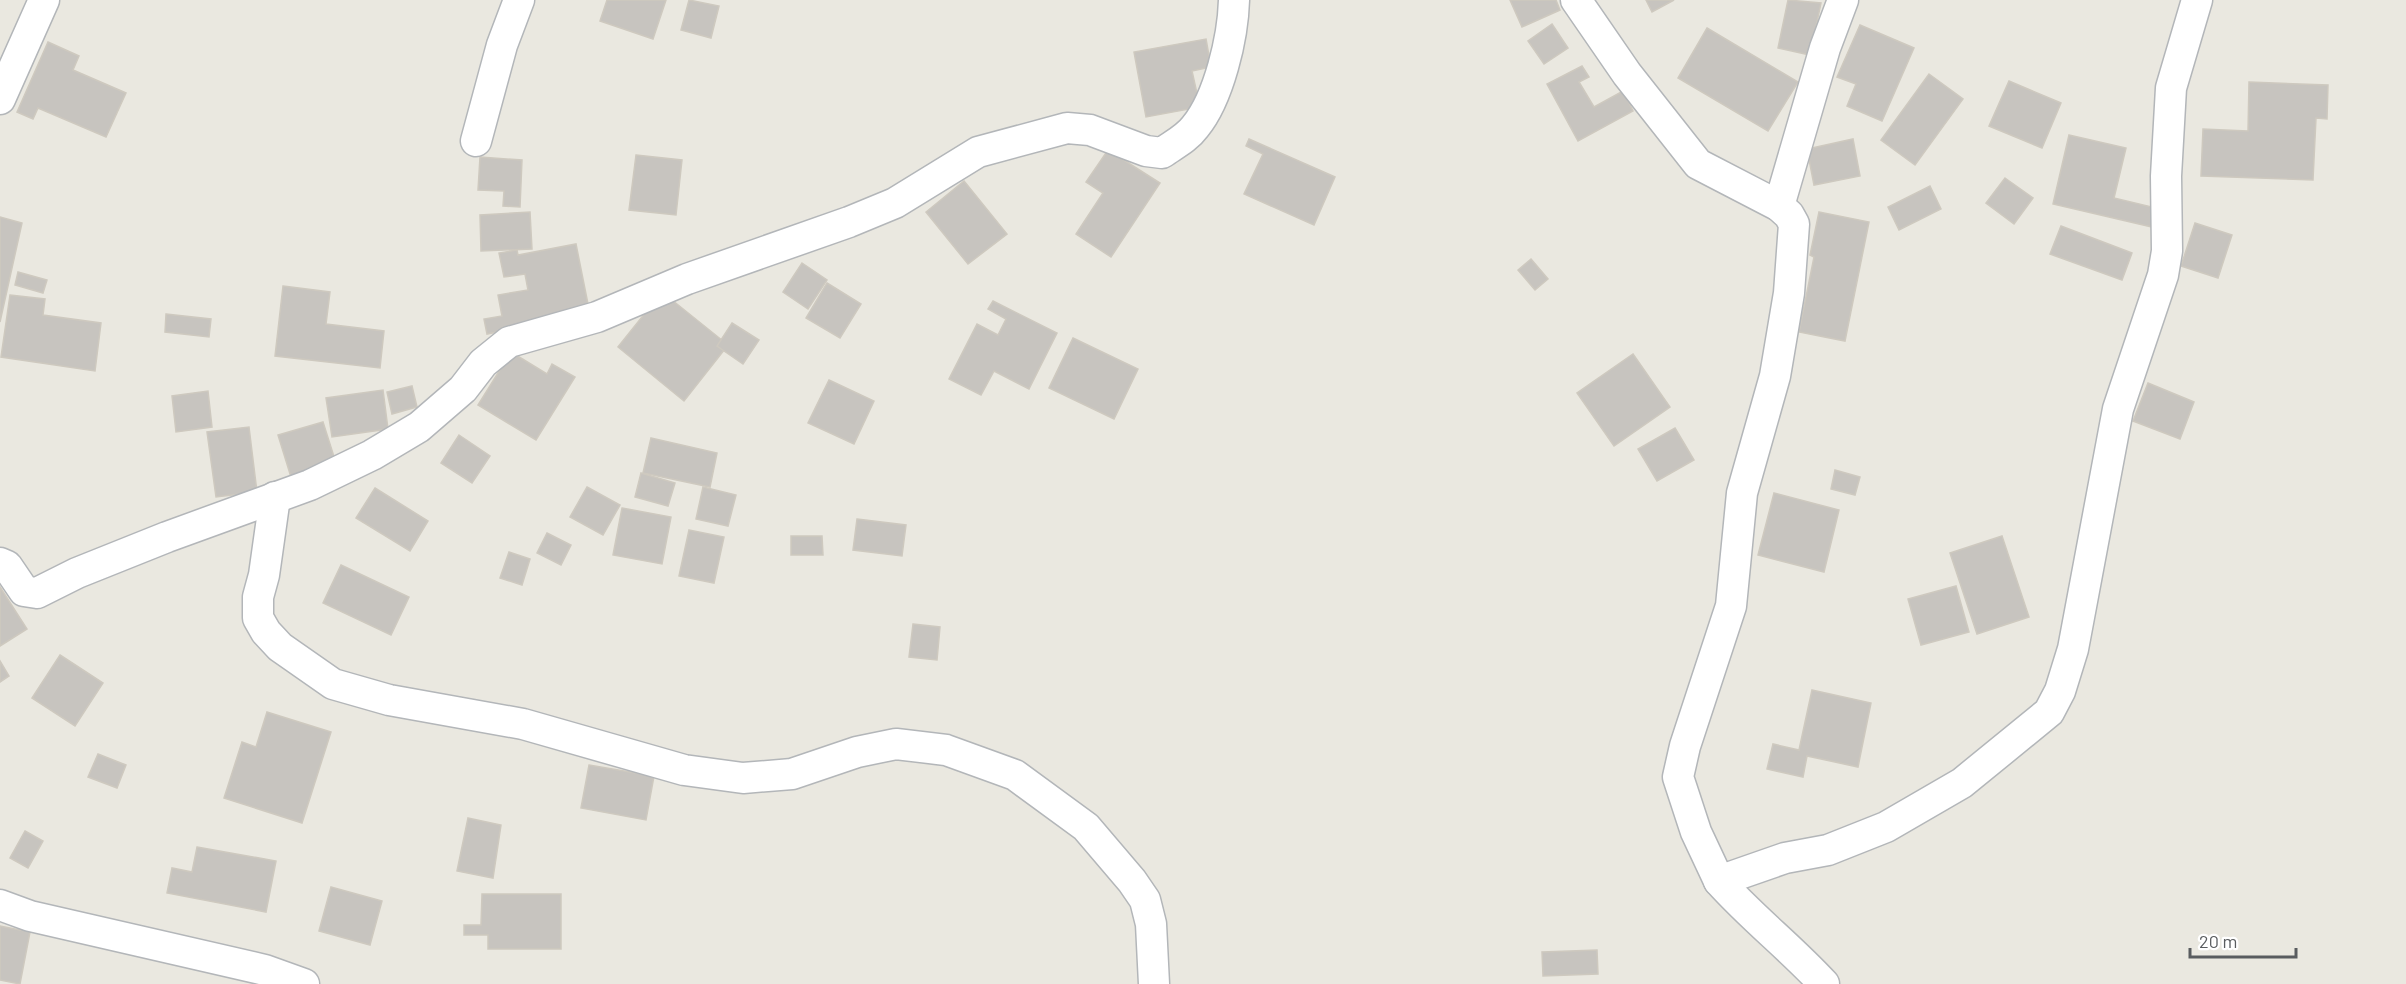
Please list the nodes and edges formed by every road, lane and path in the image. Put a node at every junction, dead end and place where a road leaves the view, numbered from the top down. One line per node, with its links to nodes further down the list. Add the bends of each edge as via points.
1 (44, 0): 7 (street)
2 (519, 0): 8 (street, via 502,45)
3 (1234, 0): 10 (street, via 1229,40 1208,107 1195,128 1162,153 1146,152 1090,130 1067,128 978,152 895,203 849,222 687,279 597,317 509,342 420,427 310,485)
4 (1576, 0): 9 (street, via 1627,74 1698,164)
5 (1843, 0): 9 (street)
6 (2198, 0): 12 (street, via 2171,88 2166,176 2168,251 2163,276 2118,409 2073,649 2049,712 1962,783 1886,827 1828,850 1785,858)
7 (0, 99)
8 (476, 141)
9 (1779, 206): 12 (street, via 1794,224 1795,237 1775,376 1742,493 1731,606 1684,746 1678,777 1695,831)
10 (275, 497): 11 (street, via 77,573 37,593 24,591 7,566); 15 (street, via 258,618 280,647 333,684 389,700 523,724 684,770 743,778 792,774 857,752 896,744 946,750 1014,775 1086,827 1145,900 1151,924)
11 (0, 564)
12 (1719, 880): 16 (street)
13 (0, 904): 14 (street, via 30,916 232,962)
14 (304, 984)
15 (1154, 984)
16 (1824, 984)

